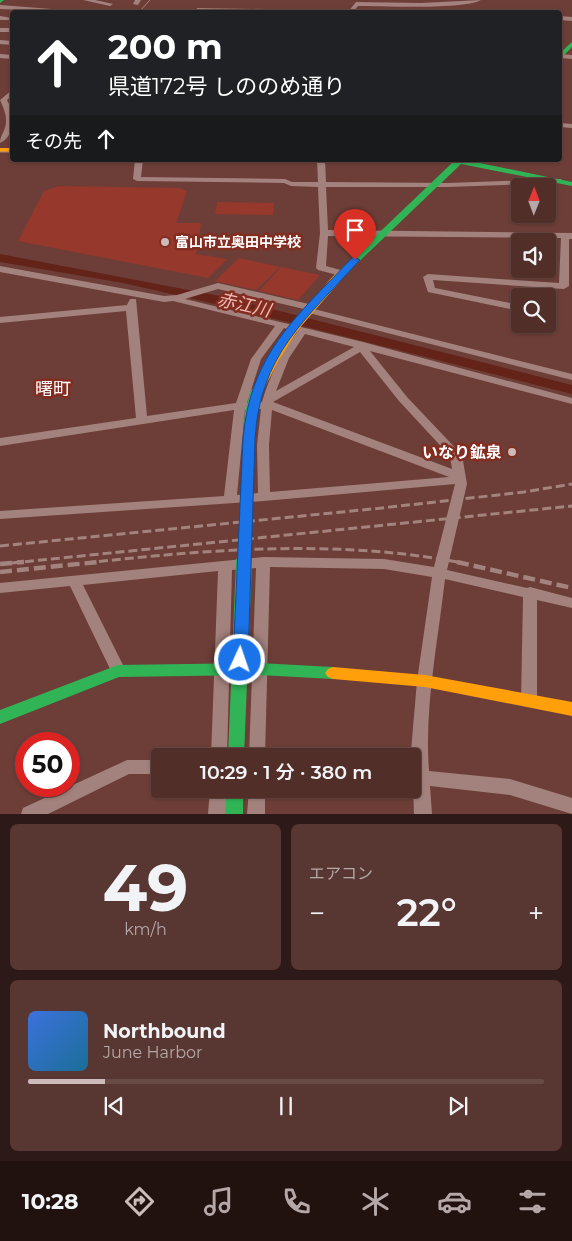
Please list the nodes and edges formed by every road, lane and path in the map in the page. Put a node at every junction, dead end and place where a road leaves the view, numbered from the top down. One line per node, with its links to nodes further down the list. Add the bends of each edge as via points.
1 (86, 0): 4 (street)
2 (420, 0): 5 (street)
3 (478, 0): 5 (street)
4 (110, 4)
5 (426, 5): 10 (street, via 356,4)
6 (0, 7): 7 (street)
7 (39, 10)
8 (199, 10): 9 (street)
9 (243, 10)
10 (352, 10)
11 (572, 44): 13 (main road)
12 (0, 56): 14 (street)
13 (563, 56)
14 (10, 57): 15 (street)
15 (0, 62)
16 (10, 94): 17 (street, via 3,100)
17 (10, 109)
18 (10, 124): 19 (street)
19 (0, 141)
20 (139, 162): 25 (street, via 137,179)
21 (321, 162): 25 (street)
22 (459, 162): 27 (main road)
23 (465, 162): 24 (main road)
24 (558, 181): 26 (main road); 27 (street)
25 (322, 184): 27 (street); 28 (street)
26 (572, 184)
27 (432, 185): 29 (main road)
28 (324, 233): 29 (street); 32 (street, via 320,268)
29 (383, 234): 30 (street); 32 (main road)
30 (569, 236): 34 (street)
31 (0, 269): 36 (street)
32 (341, 273): 40 (main road)
33 (540, 284): 34 (street); 35 (street); 38 (street, via 428,277 432,290)
34 (568, 286)
35 (539, 288)
36 (136, 293): 37 (street, via 164,299); 39 (street)
37 (178, 298): 40 (street, via 218,286); 42 (street)
38 (511, 306)
39 (131, 308): 41 (street); 48 (street)
40 (308, 310): 42 (main road); 44 (street)
41 (0, 320)
42 (293, 327): 43 (street); 46 (street); 47 (street, via 257,358); 69 (main road, bridge, via 271,359 251,413)
43 (360, 346): 45 (street); 46 (street); 50 (street, via 403,399 456,455)
44 (572, 377)
45 (572, 401)
46 (266, 403): 47 (street); 50 (street); 51 (street, via 262,424)
47 (240, 407): 48 (street); 52 (street)
48 (142, 421): 49 (street)
49 (0, 442)
50 (459, 476): 51 (street, via 451,481); 56 (street, via 461,484)
51 (264, 497): 52 (street)
52 (230, 499): 53 (street)
53 (0, 515)
54 (263, 562): 55 (street); 56 (street, via 384,564); 61 (street)
55 (225, 565): 57 (street); 62 (street)
56 (439, 573): 59 (street); 64 (street)
57 (74, 581): 58 (street); 63 (street)
58 (0, 588)
59 (530, 592): 60 (street); 65 (street)
60 (572, 603)
61 (259, 669): 62 (main road); 64 (main road); 70 (street)
62 (222, 670): 63 (main road); 68 (street)
63 (118, 671): 67 (main road)
64 (425, 681): 65 (main road); 71 (street)
65 (529, 701): 66 (main road)
66 (572, 709)
67 (0, 717)
68 (219, 748)
69 (236, 748)
70 (257, 748)
71 (419, 748)
72 (151, 767): 79 (street, via 127,767)
73 (421, 778): 78 (street, via 510,787)
74 (218, 798): 80 (street)
75 (235, 798): 81 (main road)
76 (256, 798): 82 (street)
77 (420, 798): 83 (street)
78 (572, 806)
79 (30, 814)
80 (217, 814)
81 (234, 814)
82 (256, 814)
83 (423, 814)

